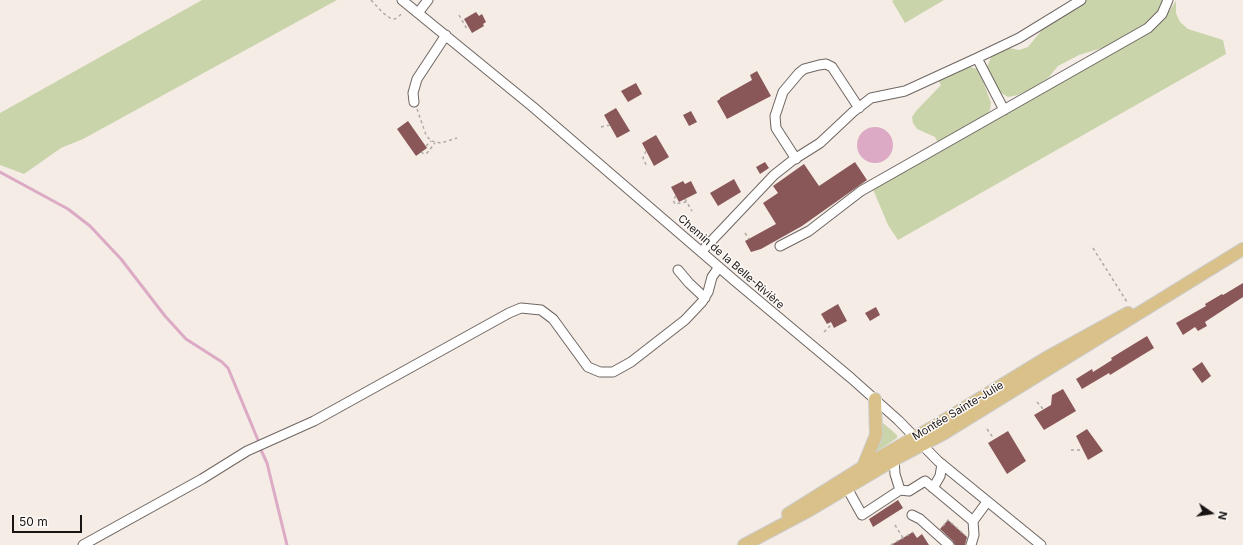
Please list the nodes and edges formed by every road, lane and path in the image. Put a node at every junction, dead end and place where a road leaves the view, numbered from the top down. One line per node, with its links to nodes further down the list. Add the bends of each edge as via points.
1 (371, 0): 6 (path, via 390,18 400,16)
2 (402, 0): 6 (street, Chemin de la Belle-Rivière)
3 (428, 0): 7 (street)
4 (1081, 0): 11 (street, via 1019,38)
5 (1168, 0): 14 (street, via 1162,14 1148,28)
6 (410, 6): 7 (street, Chemin de la Belle-Rivière)
7 (418, 13): 10 (street, Chemin de la Belle-Rivière)
8 (459, 15): 9 (path, via 467,29)
9 (470, 28)
10 (446, 35): 12 (street, via 417,79 413,93); 34 (street, Chemin de la Belle-Rivière)
11 (977, 58): 13 (street, via 905,91 871,98); 14 (street)
12 (414, 102): 18 (path)
13 (859, 108): 23 (street, via 821,142); 23 (street, via 832,67 826,64 804,69 783,92 775,116 776,128)
14 (1004, 110): 31 (street, via 861,191 809,231)
15 (610, 124): 16 (path)
16 (601, 127)
17 (457, 138): 19 (path)
18 (431, 141): 19 (path); 20 (path)
19 (435, 143): 22 (path, via 427,153)
20 (426, 146)
21 (646, 151): 24 (path, via 643,158)
22 (422, 152)
23 (796, 158): 34 (street, via 752,196)
24 (647, 167)
25 (676, 196): 27 (path, via 673,200 676,204)
26 (685, 199): 27 (path)
27 (687, 202): 28 (path)
28 (692, 211)
29 (745, 233): 30 (path)
30 (749, 239)
31 (780, 246)
32 (1093, 248): 39 (path)
33 (1243, 248): 37 (main road, Montée Sainte-Julie)
34 (701, 252): 35 (street, Chemin de la Belle-Rivière)
35 (719, 267): 38 (street, via 712,277); 42 (street, Chemin de la Belle-Rivière)
36 (678, 270): 38 (street)
37 (1178, 288): 39 (main road, Montée Sainte-Julie); 47 (main road, Montée Sainte-Julie, via 943,434)
38 (705, 298): 64 (street, via 684,320 631,362 607,373 593,371 583,363 560,327 547,313 533,308 521,308 314,421 247,451)
39 (1132, 311): 47 (main road, Montée Sainte-Julie, via 1046,358)
40 (832, 324): 41 (path)
41 (824, 332)
42 (875, 399): 47 (street, Chemin de la Belle-Rivière); 52 (main road, via 876,435)
43 (1037, 402): 44 (path)
44 (1043, 409)
45 (987, 429): 46 (path)
46 (994, 439)
47 (919, 441): 50 (main road, Montée Sainte-Julie); 51 (street, Chemin de la Belle-Rivière); 52 (main road, Montée Sainte-Julie)
48 (1071, 450): 49 (path)
49 (1082, 450)
50 (894, 460): 53 (main road, Montée Sainte-Julie); 55 (street)
51 (942, 464): 54 (street, via 939,480); 56 (street, Chemin de la Belle-Rivière)
52 (863, 467): 65 (main road, Montée Sainte-Julie)
53 (847, 488): 55 (street, via 862,515); 65 (main road, Montée Sainte-Julie)
54 (933, 488): 55 (street, via 925,481 909,491); 58 (street)
55 (900, 490)
56 (987, 502): 58 (street); 69 (street, Chemin de la Belle-Rivière)
57 (912, 515): 67 (street)
58 (972, 521): 68 (street, via 974,535)
59 (895, 525): 63 (path)
60 (938, 531): 62 (path, via 948,520)
61 (913, 532): 63 (path)
62 (965, 536)
63 (903, 538): 66 (path)
64 (83, 545)
65 (744, 545)
66 (891, 545)
67 (949, 545)
68 (971, 545)
69 (1041, 545)

